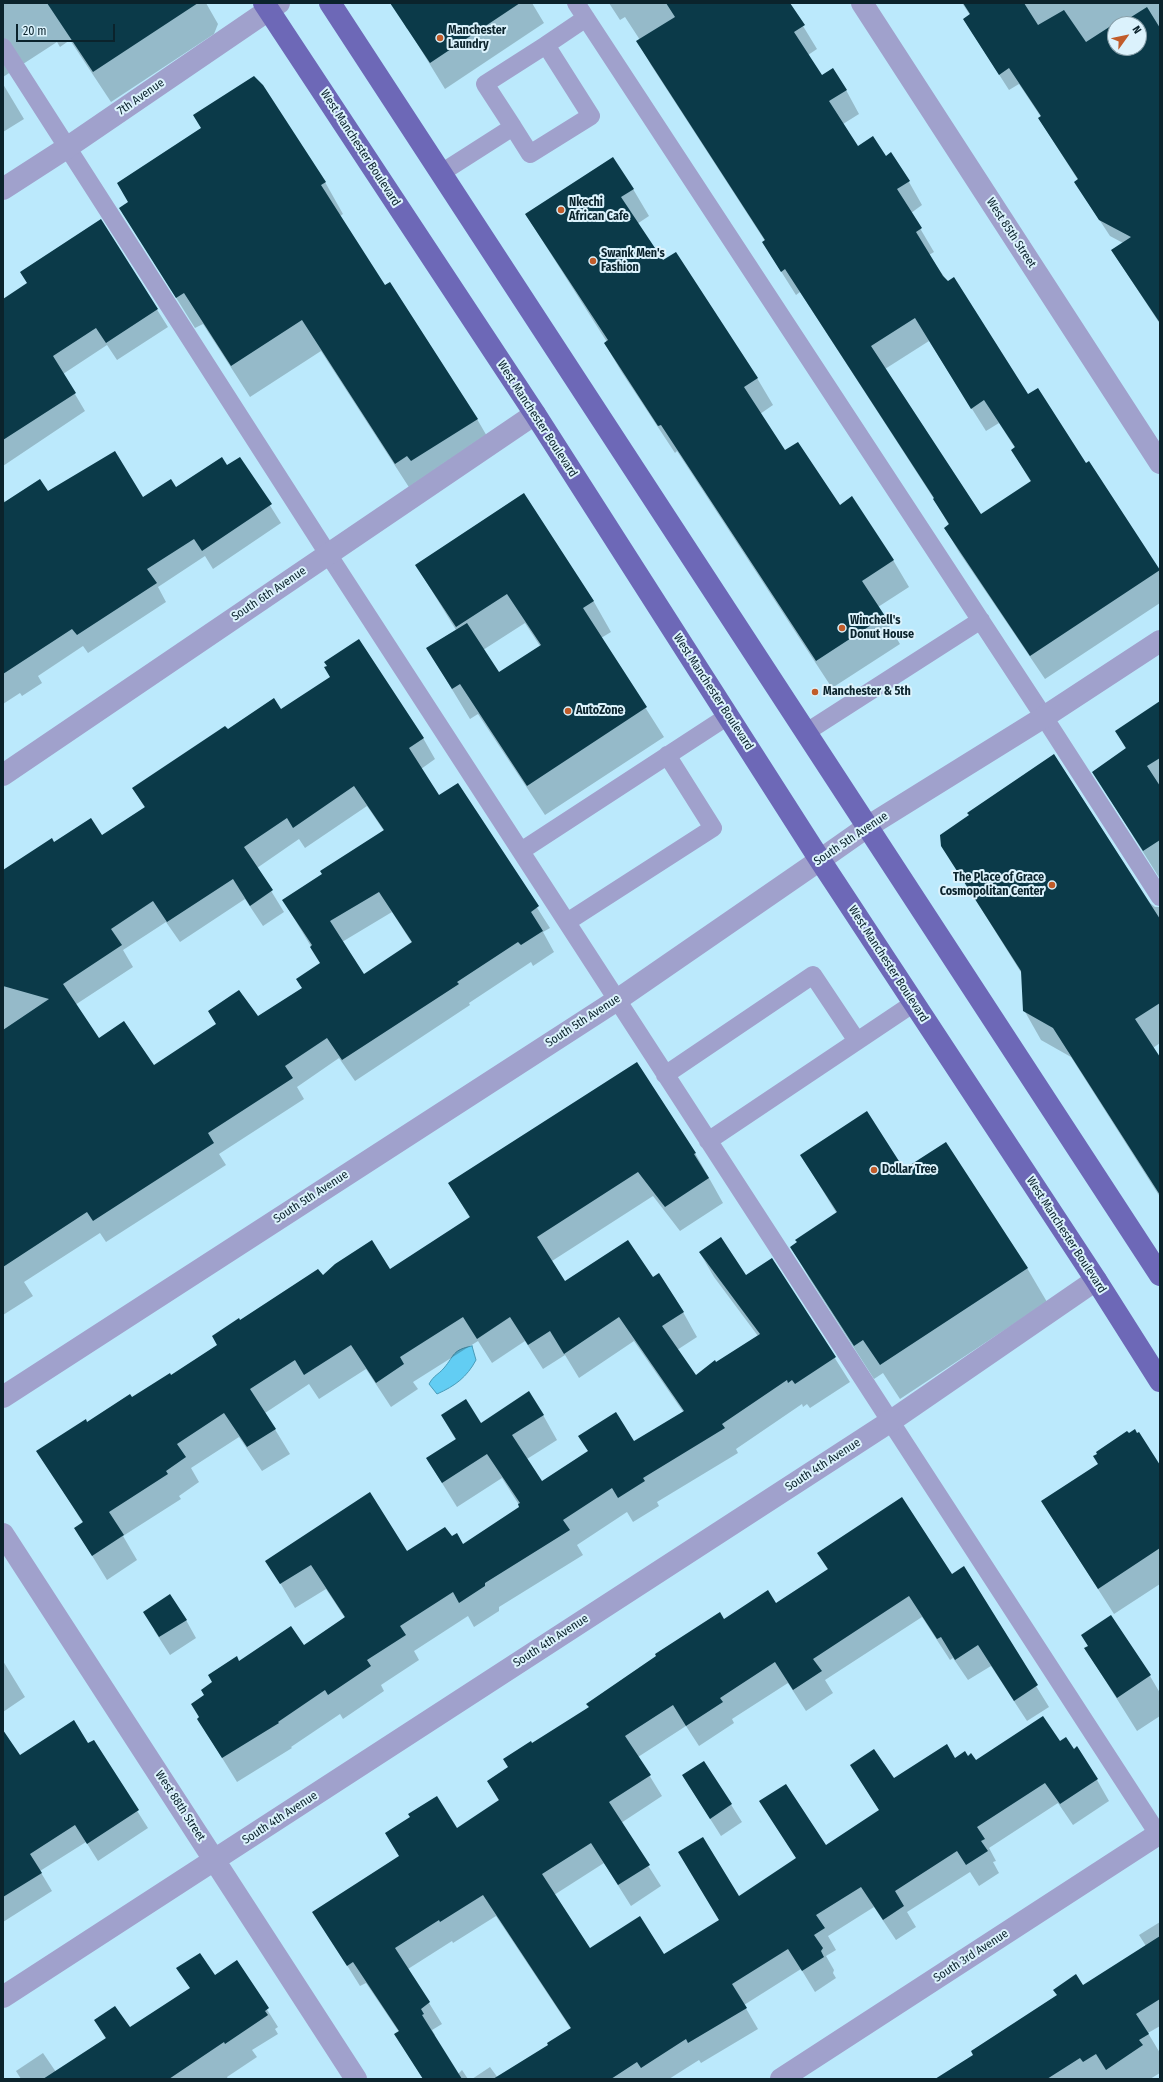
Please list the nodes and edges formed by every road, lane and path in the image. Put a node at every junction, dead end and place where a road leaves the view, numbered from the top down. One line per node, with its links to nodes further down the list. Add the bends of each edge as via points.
1 (330, 3): 10 (main road)
2 (576, 3): 5 (lane)
3 (862, 3): 13 (street, West 85th Street)
4 (270, 5): 9 (street, 7th Avenue); 12 (main road, West Manchester Boulevard)
5 (586, 18): 6 (lane); 15 (lane)
6 (546, 45): 8 (lane, via 485,84); 8 (lane, via 591,116 530,154)
7 (3, 47): 9 (lane)
8 (513, 127): 10 (lane)
9 (68, 147): 11 (street, 7th Avenue); 14 (lane)
10 (441, 173): 19 (main road)
11 (3, 189)
12 (535, 414): 14 (street, South 6th Avenue); 17 (main road, West Manchester Boulevard)
13 (1160, 463)
14 (328, 554): 21 (street, South 6th Avenue); 23 (lane)
15 (981, 620): 18 (lane); 19 (lane)
16 (1160, 641): 18 (street, South 5th Avenue)
17 (728, 716): 20 (lane); 24 (main road, West Manchester Boulevard)
18 (1044, 717): 22 (street, South 5th Avenue); 25 (lane)
19 (805, 733): 22 (main road)
20 (667, 755): 23 (lane); 26 (lane, via 713,828)
21 (3, 775)
22 (867, 827): 24 (street, South 5th Avenue); 32 (main road)
23 (520, 851): 26 (lane)
24 (820, 860): 27 (street, South 5th Avenue); 28 (main road, West Manchester Boulevard)
25 (1160, 897)
26 (567, 922): 27 (lane)
27 (617, 1000): 30 (lane); 35 (street, South 5th Avenue)
28 (914, 1003): 29 (lane); 33 (main road, West Manchester Boulevard)
29 (857, 1041): 30 (lane, via 813,975); 31 (lane)
30 (665, 1075): 31 (lane)
31 (708, 1140): 36 (lane)
32 (1160, 1274)
33 (1096, 1280): 34 (main road, West Manchester Boulevard); 36 (street, South 4th Avenue)
34 (1160, 1381)
35 (3, 1397)
36 (890, 1421): 38 (lane); 39 (street, South 4th Avenue)
37 (3, 1534): 39 (street, West 88th Street)
38 (1159, 1835): 42 (street, South 3rd Avenue)
39 (214, 1860): 40 (street, South 4th Avenue); 41 (street, West 88th Street)
40 (3, 1997)
41 (356, 2079)
42 (781, 2079)

